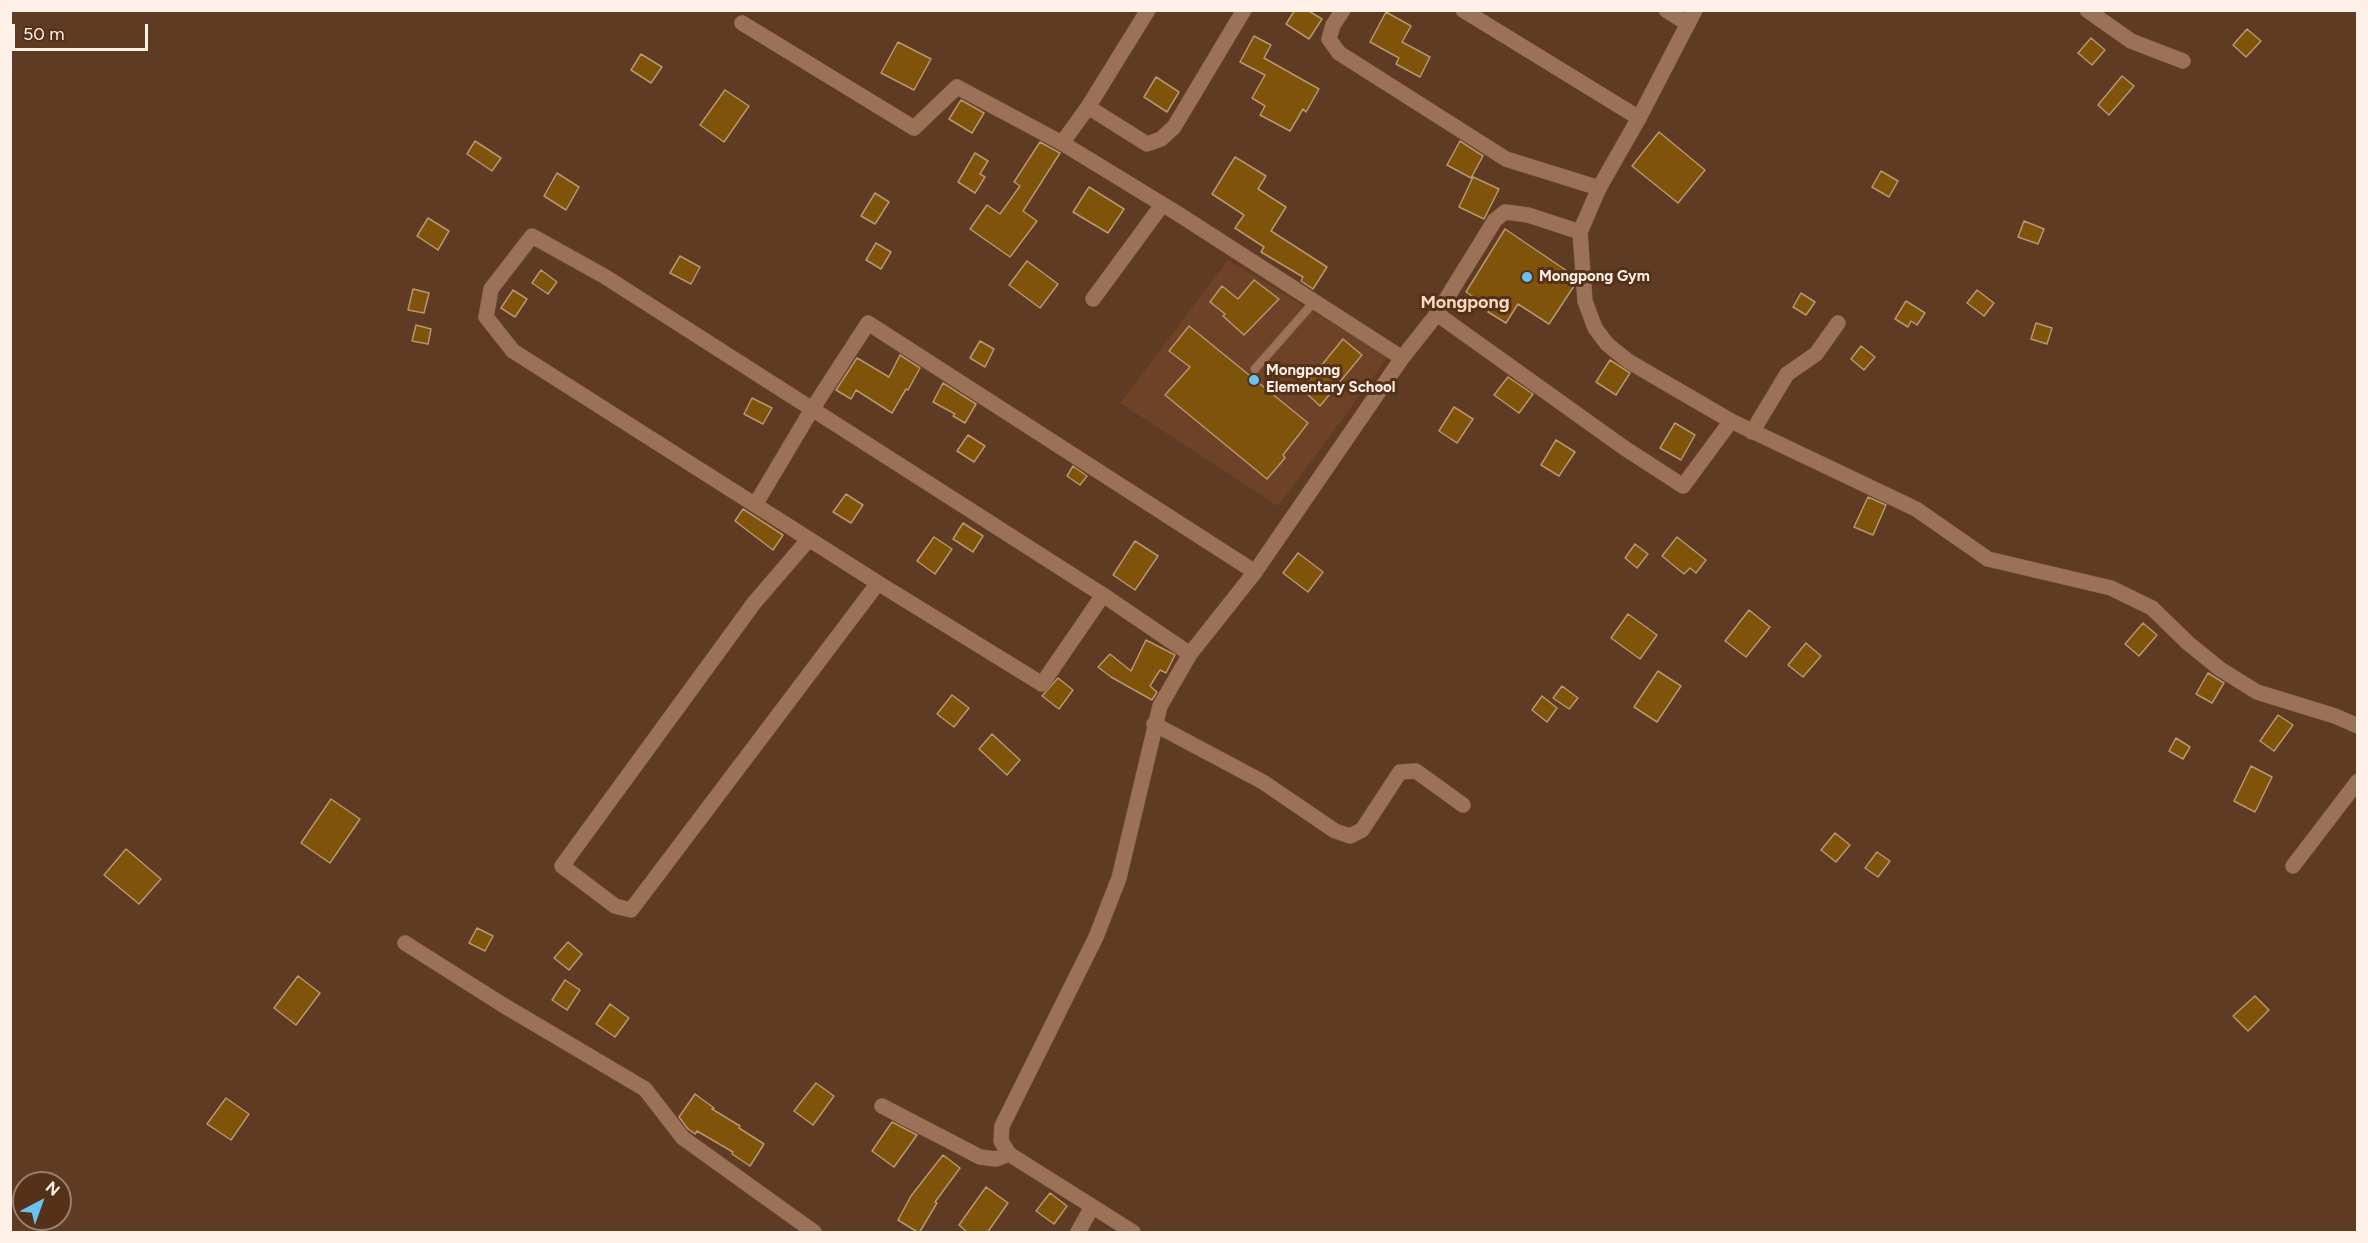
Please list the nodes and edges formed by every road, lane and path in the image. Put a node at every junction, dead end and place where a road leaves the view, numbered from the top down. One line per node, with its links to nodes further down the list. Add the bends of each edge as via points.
1 (1148, 10): 10 (street)
2 (1244, 10): 10 (street, via 1174,127 1161,140 1147,144)
3 (1343, 10): 13 (street, via 1329,39 1339,53 1506,159)
4 (1463, 10): 11 (street)
5 (1666, 10): 7 (street)
6 (2087, 10): 9 (street, via 2131,41)
7 (1691, 17): 11 (street)
8 (742, 23): 12 (street, via 914,128 957,87)
9 (2183, 61)
10 (1088, 107): 12 (street)
11 (1639, 118): 13 (street)
12 (1062, 143): 14 (street)
13 (1599, 188): 15 (street)
14 (1162, 205): 16 (street); 17 (street)
15 (1580, 232): 18 (street, via 1527,215 1505,213 1495,220); 23 (street, via 1585,301 1595,328 1607,345)
16 (1093, 299)
17 (1313, 303): 20 (street); 21 (lane)
18 (1437, 314): 20 (street); 23 (street, via 1683,486)
19 (1838, 323): 24 (street, via 1816,354 1787,374)
20 (1402, 358): 27 (street)
21 (1255, 369)
22 (811, 411): 25 (street); 25 (street, via 604,276 532,236 491,289 486,317 513,351); 27 (street, via 868,323); 29 (street)
23 (1731, 421): 24 (street)
24 (1752, 432): 32 (street, via 1916,509 1988,559 2111,588 2152,608 2188,644 2257,692)
25 (755, 505): 26 (street)
26 (809, 539): 28 (street); 28 (street, via 754,603 562,866 615,906 631,910)
27 (1255, 572): 30 (street)
28 (878, 583): 29 (street, via 1042,684)
29 (1103, 595): 30 (street)
30 (1190, 654): 31 (street)
31 (1154, 724): 34 (street, via 1263,782 1335,831 1350,836 1362,830 1400,772 1416,771); 38 (street, via 1119,878 1096,937 1002,1126 1001,1141)
32 (2358, 726)
33 (2358, 781): 35 (street)
34 (1463, 805)
35 (2293, 866)
36 (405, 943): 40 (street, via 645,1089 683,1138)
37 (882, 1106): 38 (street, via 980,1157 996,1159)
38 (1009, 1154): 39 (street)
39 (1092, 1208): 41 (street); 42 (street)
40 (814, 1233)
41 (1078, 1233)
42 (1133, 1233)

